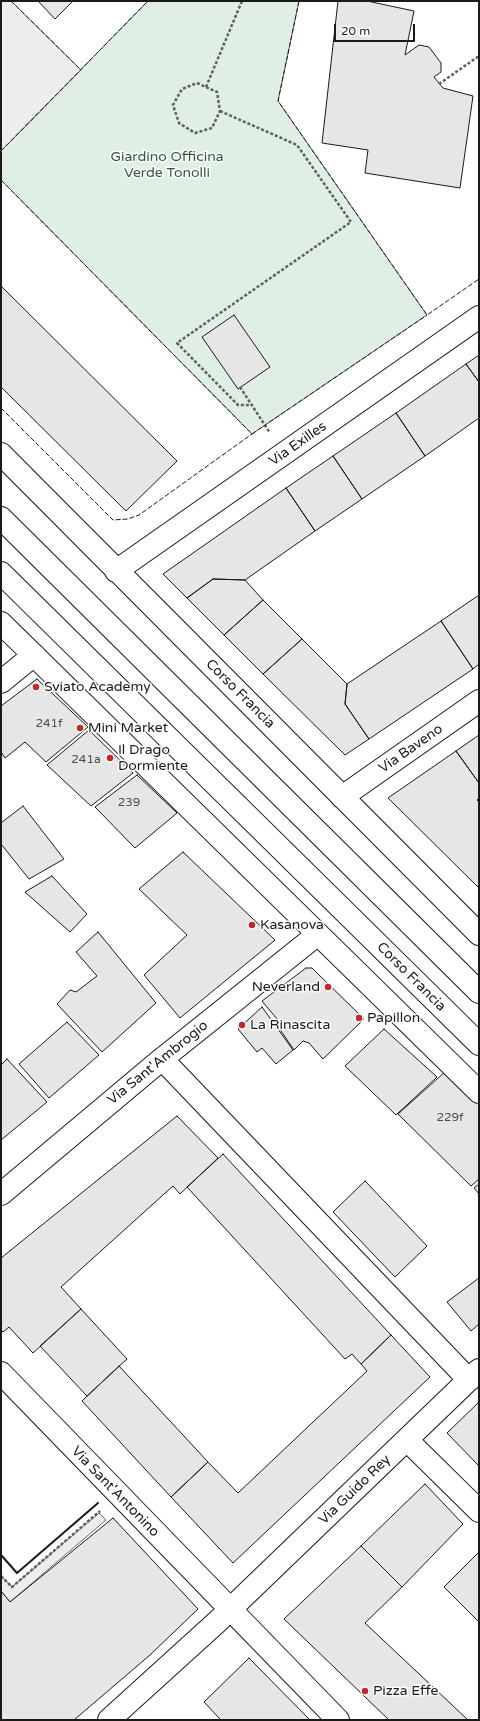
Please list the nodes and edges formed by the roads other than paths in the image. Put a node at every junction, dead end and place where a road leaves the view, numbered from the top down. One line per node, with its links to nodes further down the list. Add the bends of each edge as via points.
1 (479, 317): 4 (street, Via Exilles)
2 (1, 454): 4 (street, Corso Francia)
3 (1, 518): 13 (street)
4 (116, 571): 10 (street, Corso Francia)
5 (1, 573): 14 (street, Corso Francia)
6 (1, 623): 7 (street)
7 (34, 655): 8 (street); 11 (street)
8 (1, 682)
9 (479, 701): 10 (street, Via Baveno)
10 (342, 797): 12 (street, Corso Francia)
11 (318, 934): 15 (street, Via Sant'Ambrogio); 16 (street)
12 (479, 934)
13 (479, 992)
14 (479, 1044)
15 (162, 1059): 17 (street, Via Sant'Ambrogio); 19 (street)
16 (479, 1092)
17 (1, 1194)
18 (1, 1373): 22 (street, Via Sant'Antonino)
19 (474, 1375): 20 (street, Via Guido Rey)
20 (407, 1440): 21 (street); 22 (street, Via Guido Rey)
21 (479, 1511)
22 (230, 1610): 23 (street); 24 (street, Via Sant'Antonino)
23 (109, 1720)
24 (338, 1720)

